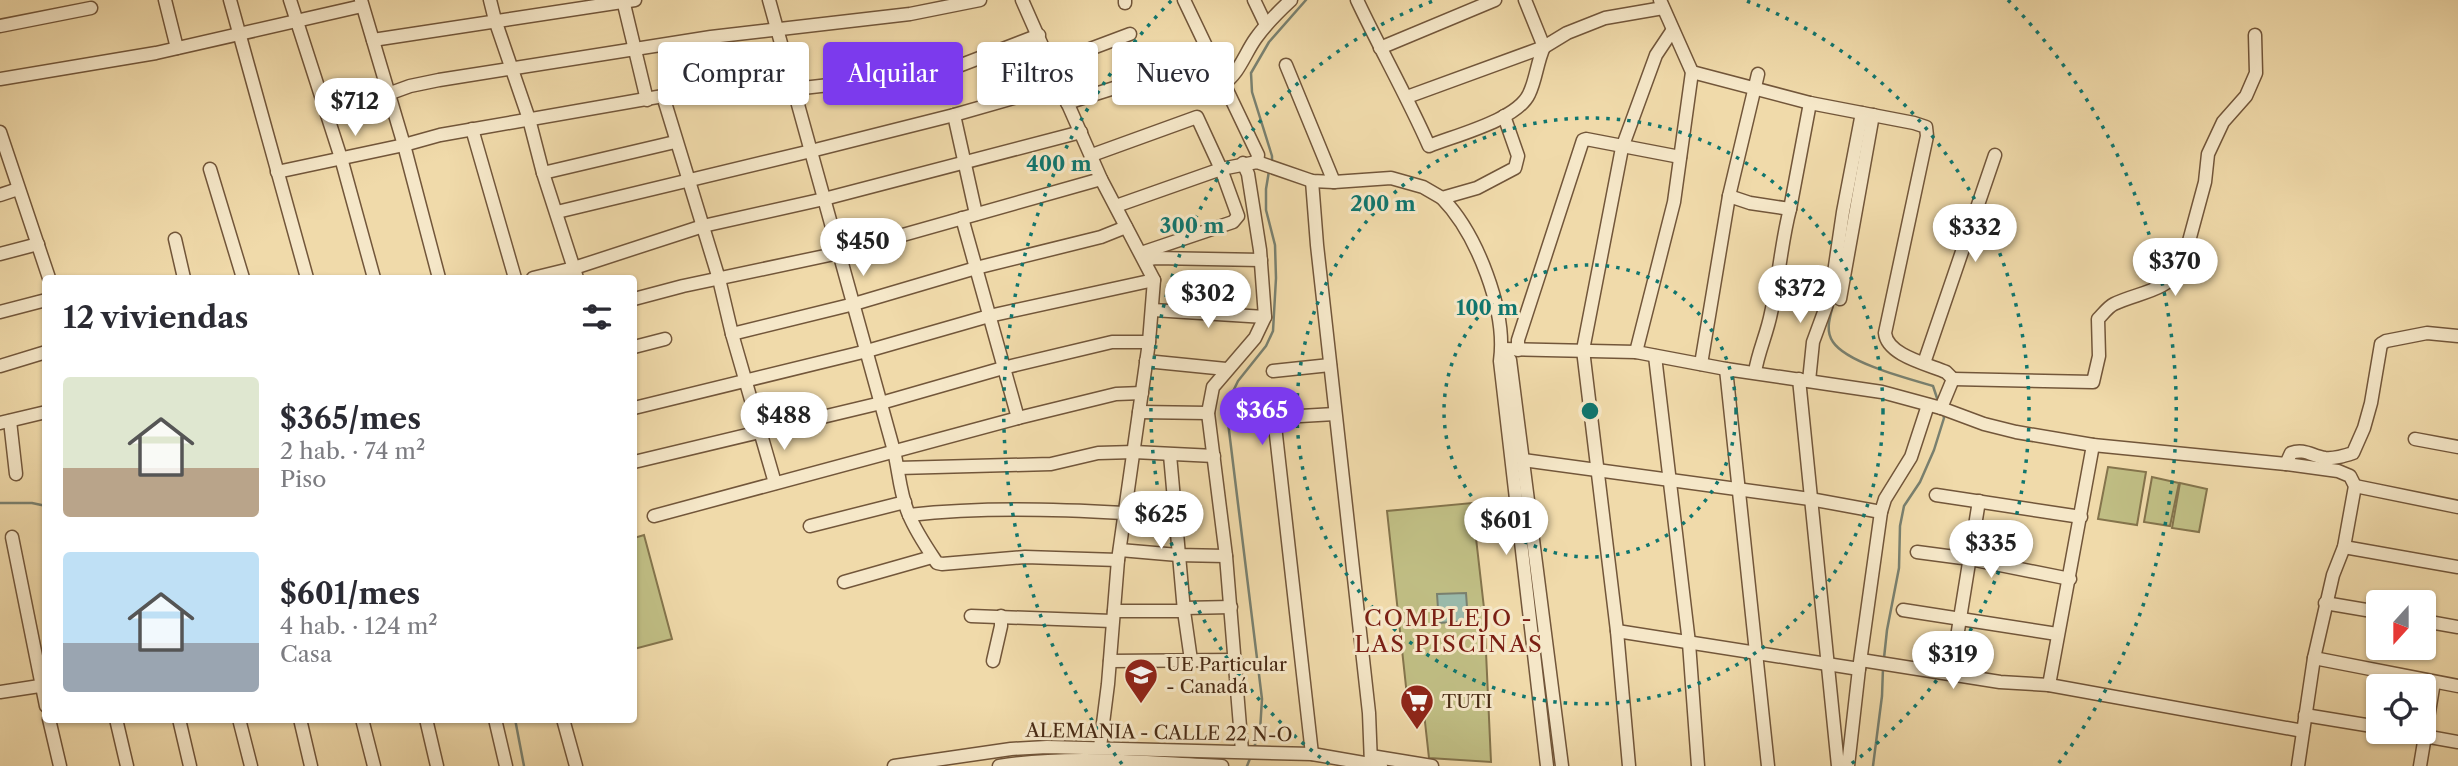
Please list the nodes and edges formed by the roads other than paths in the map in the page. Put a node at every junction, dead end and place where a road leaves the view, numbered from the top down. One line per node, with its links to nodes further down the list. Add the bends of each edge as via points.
1 (165, 0): 34 (street)
2 (230, 0): 25 (street)
3 (290, 0): 18 (street)
4 (490, 0): 19 (street)
5 (769, 0): 22 (street)
6 (981, 0): 22 (street, via 910,14)
7 (1022, 0): 26 (street)
8 (1184, 0): 31 (street)
9 (1254, 0): 20 (street)
10 (1290, 0): 20 (street)
11 (1357, 0): 35 (street)
12 (1495, 0): 35 (street)
13 (1525, 0): 33 (street)
14 (627, 1): 19 (street); 36 (street)
15 (361, 3): 18 (street); 28 (street)
16 (1662, 4): 23 (street); 33 (street, via 1605,18)
17 (91, 8): 21 (street)
18 (296, 20): 25 (street); 69 (street)
19 (495, 20): 28 (street); 38 (street)
20 (1266, 25): 40 (street)
21 (0, 26)
22 (776, 30): 29 (street); 36 (street)
23 (1672, 30): 39 (street); 64 (street, via 1656,55)
24 (1130, 34): 32 (street)
25 (240, 35): 34 (street); 75 (street)
26 (1039, 35): 30 (street); 43 (street, via 943,72)
27 (2255, 35): 140 (street, via 2256,73 2208,154 2182,267 2174,279 2112,305 2098,319 2099,356 2093,382)
28 (373, 40): 45 (street)
29 (780, 42)
30 (1041, 42)
31 (1204, 42)
32 (1098, 46)
33 (1544, 47): 47 (street); 57 (street, via 1530,93 1523,104)
34 (177, 48): 42 (street)
35 (1380, 48): 47 (street)
36 (635, 50): 38 (street); 48 (street)
37 (1286, 65): 80 (street)
38 (513, 70): 45 (street, via 439,80); 58 (street)
39 (1692, 72): 44 (street); 68 (street)
40 (1234, 74)
41 (1758, 74): 44 (street)
42 (0, 79)
43 (809, 87)
44 (1754, 88): 49 (street); 83 (street)
45 (388, 94): 63 (street)
46 (658, 97): 48 (street)
47 (1407, 97): 57 (street, via 1429,146)
48 (647, 100): 58 (street)
49 (1810, 103): 55 (street); 87 (street)
50 (666, 105): 62 (street)
51 (798, 105): 65 (street)
52 (989, 105): 56 (street)
53 (1069, 105): 60 (street)
54 (1233, 105): 70 (street)
55 (1868, 114): 111 (street); 131 (street, via 1926,127 1885,332 1889,347); 141 (street, via 1843,212 1831,293)
56 (954, 115): 65 (street); 71 (street)
57 (1504, 116): 84 (street, via 1518,156 1515,168 1477,188)
58 (529, 119): 59 (street); 76 (street)
59 (472, 130): 63 (street); 107 (street)
60 (1081, 132): 66 (street); 71 (street)
61 (0, 135): 81 (street)
62 (676, 142): 76 (street); 77 (street)
63 (404, 145): 69 (street); 106 (street)
64 (1622, 148): 68 (street); 124 (street, via 1586,139 1581,143); 125 (street)
65 (811, 151): 77 (street); 85 (street)
66 (1091, 155): 74 (street, via 1197,117); 78 (street)
67 (1995, 155): 131 (street)
68 (1680, 157): 127 (street, via 1674,202)
69 (341, 158): 75 (street); 105 (street)
70 (1258, 162): 72 (street); 79 (street)
71 (963, 163): 85 (street); 89 (street)
72 (1243, 163): 74 (street); 98 (street)
73 (210, 169): 103 (street)
74 (1221, 169): 86 (street); 97 (street, via 1237,208 1236,220)
75 (277, 172): 104 (street)
76 (543, 173): 88 (street)
77 (688, 179): 88 (street); 91 (street)
78 (1101, 179): 86 (street); 89 (street)
79 (1312, 181): 80 (street); 133 (street)
80 (1334, 183): 84 (street, via 1391,178)
81 (18, 189): 82 (street); 94 (street)
82 (0, 195)
83 (1729, 196): 87 (street); 132 (street)
84 (1442, 198): 123 (street, via 1454,210 1489,281)
85 (824, 199): 91 (street); 95 (street)
86 (1116, 206): 92 (street)
87 (1790, 209): 139 (street, via 1772,312)
88 (557, 212): 100 (street)
89 (976, 214): 90 (street)
90 (962, 218): 95 (street); 99 (street)
91 (703, 226): 100 (street); 108 (street)
92 (1126, 227): 97 (street); 99 (street)
93 (175, 239): 102 (street)
94 (38, 244): 96 (street); 101 (street)
95 (839, 253): 108 (street); 113 (street)
96 (0, 254)
97 (1143, 256): 98 (street); 109 (street)
98 (1261, 260): 117 (street)
99 (976, 268): 113 (street); 116 (street)
100 (575, 273)
101 (48, 275)
102 (183, 275)
103 (242, 275)
104 (306, 275)
105 (373, 275)
106 (438, 275)
107 (514, 275)
108 (719, 279): 110 (street); 118 (street)
109 (1154, 280): 114 (street); 116 (street)
110 (637, 298)
111 (1840, 299)
112 (42, 301): 115 (street)
113 (854, 304): 118 (street); 126 (street)
114 (1153, 310): 117 (street); 121 (street)
115 (0, 312)
116 (989, 316): 126 (street); 135 (street)
117 (1265, 317): 136 (street, via 1255,338)
118 (732, 334): 142 (street)
119 (2458, 336): 165 (street, via 2427,333 2381,344 2371,403 2353,453 2323,458 2297,451)
120 (665, 340): 122 (street)
121 (1149, 342): 130 (street); 135 (street, via 1112,342)
122 (637, 346)
123 (1502, 349): 124 (street); 163 (street, via 1510,360); 258 (street)
124 (1518, 350): 125 (street)
125 (1583, 350): 127 (street); 167 (street)
126 (867, 351): 142 (street); 144 (street)
127 (1636, 352): 129 (street)
128 (42, 353): 134 (street)
129 (1655, 356): 132 (street); 169 (street)
130 (1146, 361): 136 (street); 143 (street)
131 (1924, 363): 140 (street)
132 (1701, 364): 137 (street)
133 (1330, 365): 138 (street); 150 (street)
134 (0, 366)
135 (1003, 368): 144 (street); 152 (street)
136 (1226, 369): 149 (street, via 1213,387)
137 (1726, 369): 139 (street); 172 (street)
138 (1273, 371)
139 (1755, 372): 141 (street)
140 (1953, 379): 146 (street)
141 (1804, 380): 146 (street, via 1882,392); 174 (street)
142 (746, 382): 145 (street); 155 (street)
143 (1142, 393): 147 (street); 152 (street, via 1116,394)
144 (881, 403): 155 (street); 159 (street)
145 (637, 407)
146 (1934, 407): 157 (street, via 1995,427); 178 (street)
147 (1139, 412): 149 (street); 160 (street)
148 (42, 413): 154 (street)
149 (1208, 413): 162 (street)
150 (1335, 414): 151 (street); 242 (street)
151 (1274, 417): 153 (street); 241 (street)
152 (1018, 418): 159 (street)
153 (1249, 419)
154 (5, 422): 168 (street)
155 (761, 431): 164 (street); 170 (street)
156 (2415, 439): 158 (street)
157 (2093, 445): 165 (street); 181 (street)
158 (2458, 447)
159 (894, 450): 166 (street); 170 (street)
160 (1134, 452): 161 (street); 166 (street, via 1098,453 1051,464); 179 (street)
161 (1170, 455): 162 (street); 187 (street)
162 (1214, 456): 188 (street)
163 (1523, 460): 167 (street); 259 (street)
164 (637, 461)
165 (2286, 464): 171 (street, via 2338,471 2350,475)
166 (898, 468): 177 (street)
167 (1597, 470): 169 (street); 205 (street)
168 (16, 474)
169 (1670, 480): 172 (street); 207 (street)
170 (775, 483): 180 (street)
171 (2355, 486): 176 (street); 184 (street)
172 (1739, 490): 174 (street); 208 (street)
173 (1936, 495): 175 (street)
174 (1810, 499): 178 (street); 214 (street)
175 (1979, 501): 181 (street); 190 (street)
176 (2458, 507)
177 (907, 508): 179 (street); 182 (street); 189 (street)
178 (1881, 512): 215 (street)
179 (1124, 513): 186 (street)
180 (654, 516)
181 (2081, 516): 192 (street)
182 (810, 526)
183 (12, 537): 218 (street)
184 (2344, 547): 191 (street); 194 (street)
185 (1917, 552): 190 (street)
186 (1119, 555): 187 (street); 189 (street, via 943,564); 201 (street)
187 (1178, 555): 188 (street); 196 (street)
188 (1226, 556): 195 (street)
189 (932, 557): 193 (street)
190 (1970, 559): 192 (street); 202 (street)
191 (2458, 567)
192 (2070, 579): 206 (street)
193 (844, 582)
194 (2325, 603): 198 (street); 209 (street)
195 (1231, 607): 196 (street); 211 (street)
196 (1184, 610): 201 (street); 210 (street)
197 (1903, 610): 202 (street)
198 (2366, 610)
199 (971, 616): 200 (street)
200 (1001, 616): 201 (street); 212 (street)
201 (1113, 616): 213 (street)
202 (1961, 619): 206 (street); 216 (street)
203 (2436, 623): 204 (street)
204 (2458, 627)
205 (1617, 631): 207 (street); 260 (street)
206 (2057, 634): 221 (street)
207 (1689, 643): 208 (street); 261 (street)
208 (1757, 655): 214 (street); 262 (street)
209 (2314, 658): 217 (street); 224 (street)
210 (1191, 660): 211 (street); 213 (street)
211 (1236, 660): 240 (street)
212 (993, 661)
213 (1110, 661): 239 (street)
214 (1826, 663): 215 (street); 263 (street)
215 (1860, 665): 216 (street); 264 (street)
216 (1951, 674): 221 (street)
217 (2394, 674)
218 (42, 680)
219 (2436, 682): 222 (street)
220 (42, 685): 223 (street)
221 (2049, 685): 235 (street)
222 (2458, 686)
223 (0, 692)
224 (2305, 715): 234 (street); 235 (street)
225 (50, 723): 245 (street)
226 (117, 723): 246 (street)
227 (180, 723): 247 (street)
228 (240, 723): 248 (street)
229 (301, 723): 249 (street)
230 (363, 723): 250 (street)
231 (427, 723): 251 (street)
232 (496, 723): 252 (street)
233 (563, 723): 253 (street)
234 (2366, 725)
235 (2303, 731): 265 (street)
236 (2436, 738): 237 (street)
237 (2458, 742)
238 (2424, 744): 266 (street)
239 (1100, 747): 240 (street, ALEMANIA - CALLE 22 N-O); 254 (street, ALEMANIA - CALLE 22 N-O, via 1011,749)
240 (1245, 751): 241 (street, ALEMANIA - CALLE 22 N-O)
241 (1312, 754): 242 (street, ALEMANIA - CALLE 22 N-O)
242 (1374, 762): 257 (street, ALEMANIA - CALLE 22 N-O)
243 (1061, 764): 244 (street, ALEMANIA - CALLE 22 N-O); 255 (street, ALEMANIA - CALLE 22 N-O)
244 (1143, 764): 256 (street, ALEMANIA - CALLE 22 N-O)
245 (60, 766)
246 (127, 766)
247 (190, 766)
248 (251, 766)
249 (311, 766)
250 (374, 766)
251 (437, 766)
252 (506, 766)
253 (576, 766)
254 (894, 766)
255 (999, 766)
256 (1221, 766)
257 (1432, 766)
258 (1547, 766)
259 (1562, 766)
260 (1629, 766)
261 (1698, 766)
262 (1768, 766)
263 (1838, 766)
264 (1848, 766)
265 (2298, 766)
266 (2420, 766)

